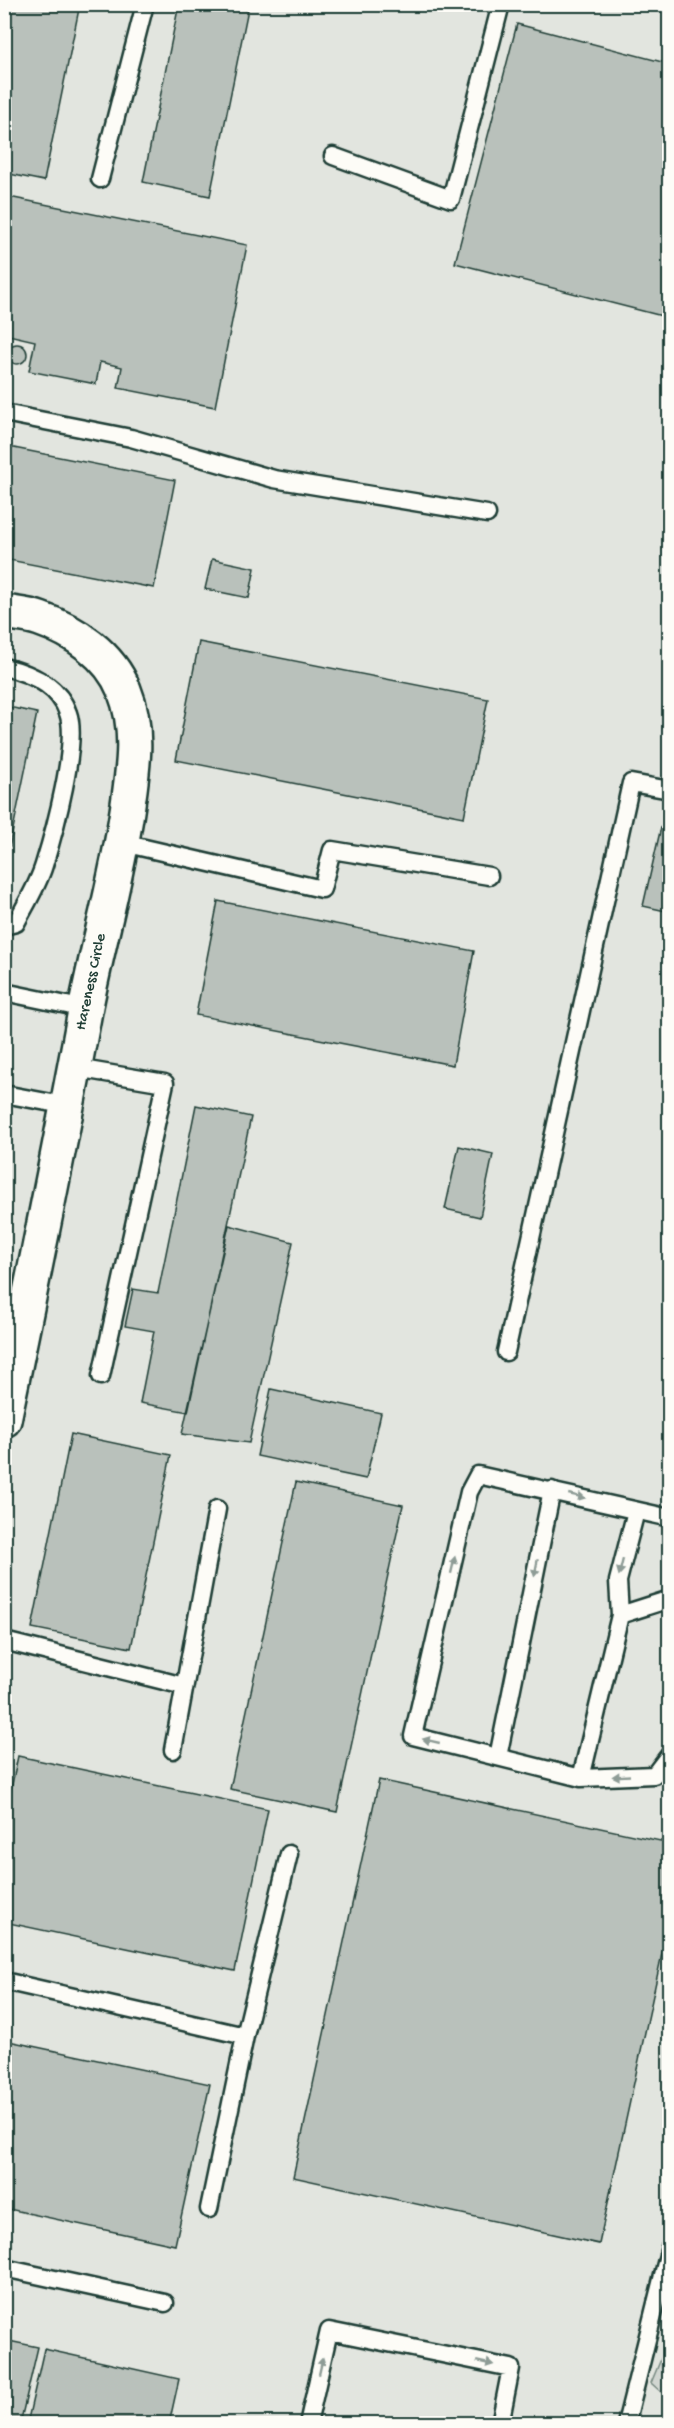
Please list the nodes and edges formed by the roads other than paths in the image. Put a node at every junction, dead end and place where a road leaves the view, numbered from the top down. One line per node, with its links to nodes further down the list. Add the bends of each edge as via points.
1 (145, 4): 4 (lane)
2 (501, 4): 3 (lane, via 452,199)
3 (333, 156)
4 (100, 179)
5 (4, 413): 6 (lane, via 131,438 274,479)
6 (487, 514)
7 (4, 612): 10 (street, Hareness Circle, via 40,619 77,637 107,660 124,690 133,724 134,762)
8 (4, 667): 12 (lane, via 25,672 50,687 68,712 72,733 70,758 44,867 16,923)
9 (669, 790): 18 (lane, via 631,783)
10 (123, 843): 11 (lane, via 322,889 332,850); 14 (street, Hareness Circle)
11 (489, 876)
12 (4, 926)
13 (4, 992): 14 (lane)
14 (86, 1009): 15 (street, Hareness Circle)
15 (75, 1068): 17 (street, Hareness Circle); 19 (lane, via 165,1083)
16 (4, 1094): 17 (lane)
17 (68, 1106): 20 (street, Hareness Circle)
18 (506, 1352)
19 (101, 1376)
20 (4, 1420)
21 (552, 1490): 23 (lane, one-way to 23); 31 (lane, one-way to 31); 31 (lane, one-way to 21, via 413,1736 469,1492 478,1475)
22 (217, 1509): 28 (lane)
23 (636, 1510): 24 (lane); 26 (lane, one-way to 26, via 618,1581)
24 (669, 1518)
25 (669, 1599): 26 (lane)
26 (620, 1616): 32 (lane)
27 (4, 1641): 28 (lane)
28 (184, 1686): 29 (lane)
29 (173, 1750)
30 (669, 1754): 32 (lane, one-way to 32, via 654,1775)
31 (498, 1757): 32 (lane)
32 (581, 1778)
33 (289, 1854): 35 (lane)
34 (4, 1981): 35 (lane)
35 (245, 2036): 36 (lane)
36 (209, 2209)
37 (669, 2251): 42 (lane)
38 (4, 2268): 39 (lane)
39 (165, 2303)
40 (308, 2424): 41 (lane, one-way to 41, via 329,2331 511,2368)
41 (500, 2424)
42 (626, 2424)

